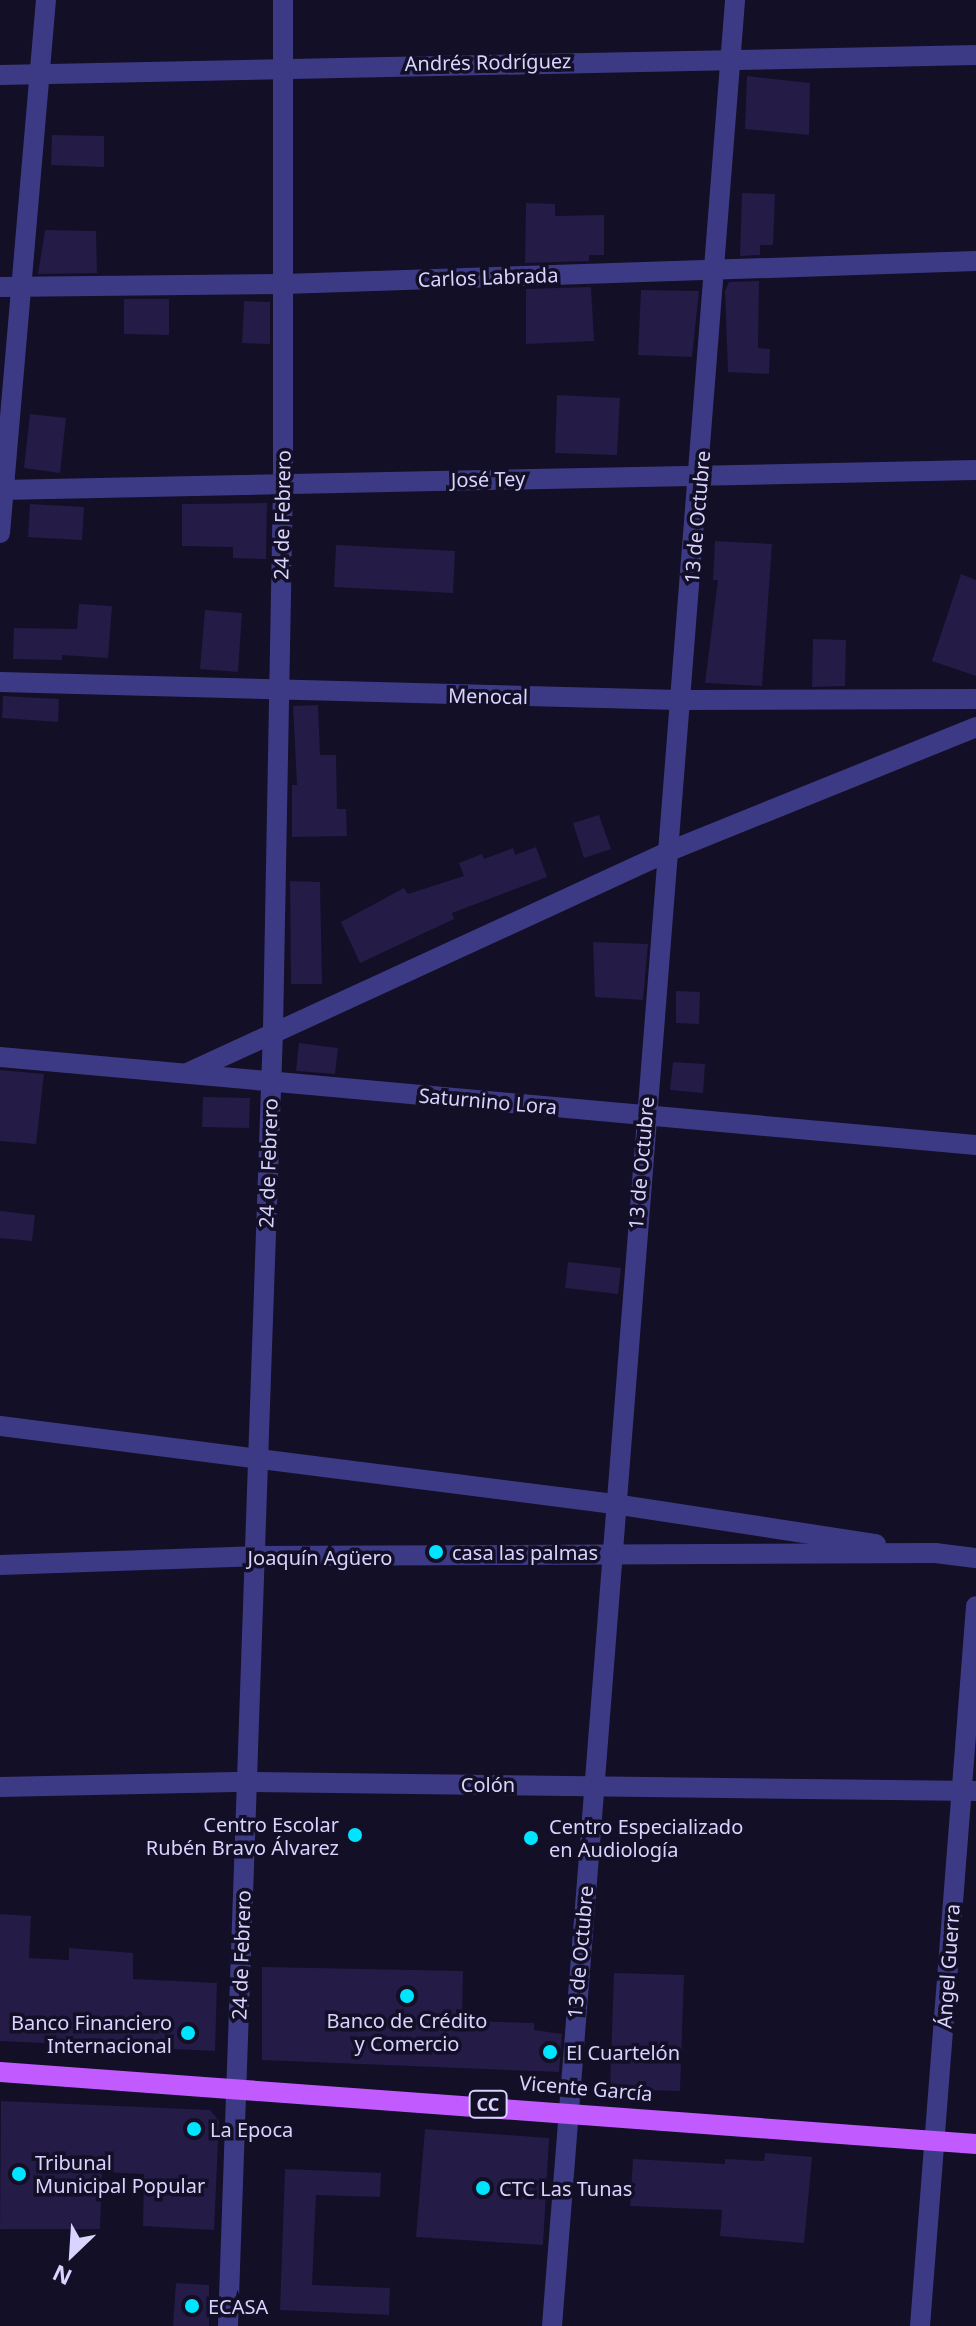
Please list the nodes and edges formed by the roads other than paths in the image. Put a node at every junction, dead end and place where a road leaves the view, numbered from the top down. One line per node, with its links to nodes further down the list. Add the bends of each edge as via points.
1 (46, 0): 7 (street)
2 (283, 0): 6 (street, 24 de Febrero)
3 (735, 0): 5 (street, 13 de Octubre)
4 (976, 55): 5 (street, Andrés Rodríguez)
5 (730, 56): 6 (street, Andrés Rodríguez); 10 (street, 13 de Octubre)
6 (282, 67): 7 (street, Andrés Rodríguez); 11 (street, 24 de Febrero)
7 (38, 74): 8 (street, Andrés Rodríguez); 12 (street)
8 (0, 75)
9 (976, 261): 10 (street, Carlos Labrada)
10 (717, 269): 11 (street, Carlos Labrada); 14 (street, 13 de Octubre)
11 (284, 284): 12 (street, Carlos Labrada); 15 (street, 24 de Febrero)
12 (10, 287): 16 (street)
13 (976, 470): 14 (street, José Tey)
14 (701, 475): 15 (street, José Tey); 21 (street, 13 de Octubre)
15 (283, 483): 16 (street, José Tey); 19 (street, 24 de Febrero)
16 (2, 490): 17 (street)
17 (0, 533)
18 (0, 682): 19 (street, Menocal)
19 (280, 692): 21 (street, Menocal); 24 (street, 24 de Febrero)
20 (976, 699): 21 (street, Menocal)
21 (679, 700): 23 (street, 13 de Octubre)
22 (976, 727): 23 (street)
23 (672, 850): 24 (street); 28 (street, 13 de Octubre)
24 (273, 1030): 26 (street); 27 (street, 24 de Febrero)
25 (0, 1057): 26 (street, Saturnino Lora)
26 (187, 1073): 27 (street, Saturnino Lora)
27 (270, 1083): 28 (street, Saturnino Lora); 31 (street, 24 de Febrero)
28 (645, 1114): 29 (street, Saturnino Lora); 32 (street, 13 de Octubre)
29 (976, 1145)
30 (0, 1426): 31 (street)
31 (258, 1457): 32 (street); 34 (street, 24 de Febrero)
32 (614, 1504): 33 (street); 35 (street, 13 de Octubre)
33 (935, 1553): 35 (street, Joaquín Agüero); 36 (street, Joaquín Agüero)
34 (254, 1556): 35 (street, Joaquín Agüero); 37 (street, Joaquín Agüero); 39 (street, 24 de Febrero)
35 (613, 1556): 40 (street, 13 de Octubre)
36 (976, 1558)
37 (0, 1565)
38 (976, 1606): 42 (street, Ángel Guerra)
39 (247, 1782): 40 (street, Colón); 41 (street, Colón); 44 (street, 24 de Febrero)
40 (594, 1785): 42 (street, Colón); 45 (street, 13 de Octubre)
41 (0, 1787)
42 (968, 1791): 46 (street, Ángel Guerra)
43 (0, 2072): 44 (main road, Vicente García / CC)
44 (236, 2087): 45 (main road, Vicente García / CC); 48 (street, 24 de Febrero)
45 (566, 2110): 46 (main road, Vicente García / CC); 49 (street, 13 de Octubre)
46 (935, 2141): 47 (main road, Vicente García / CC); 50 (street, Ángel Guerra)
47 (976, 2144)
48 (228, 2326)
49 (552, 2326)
50 (920, 2326)

